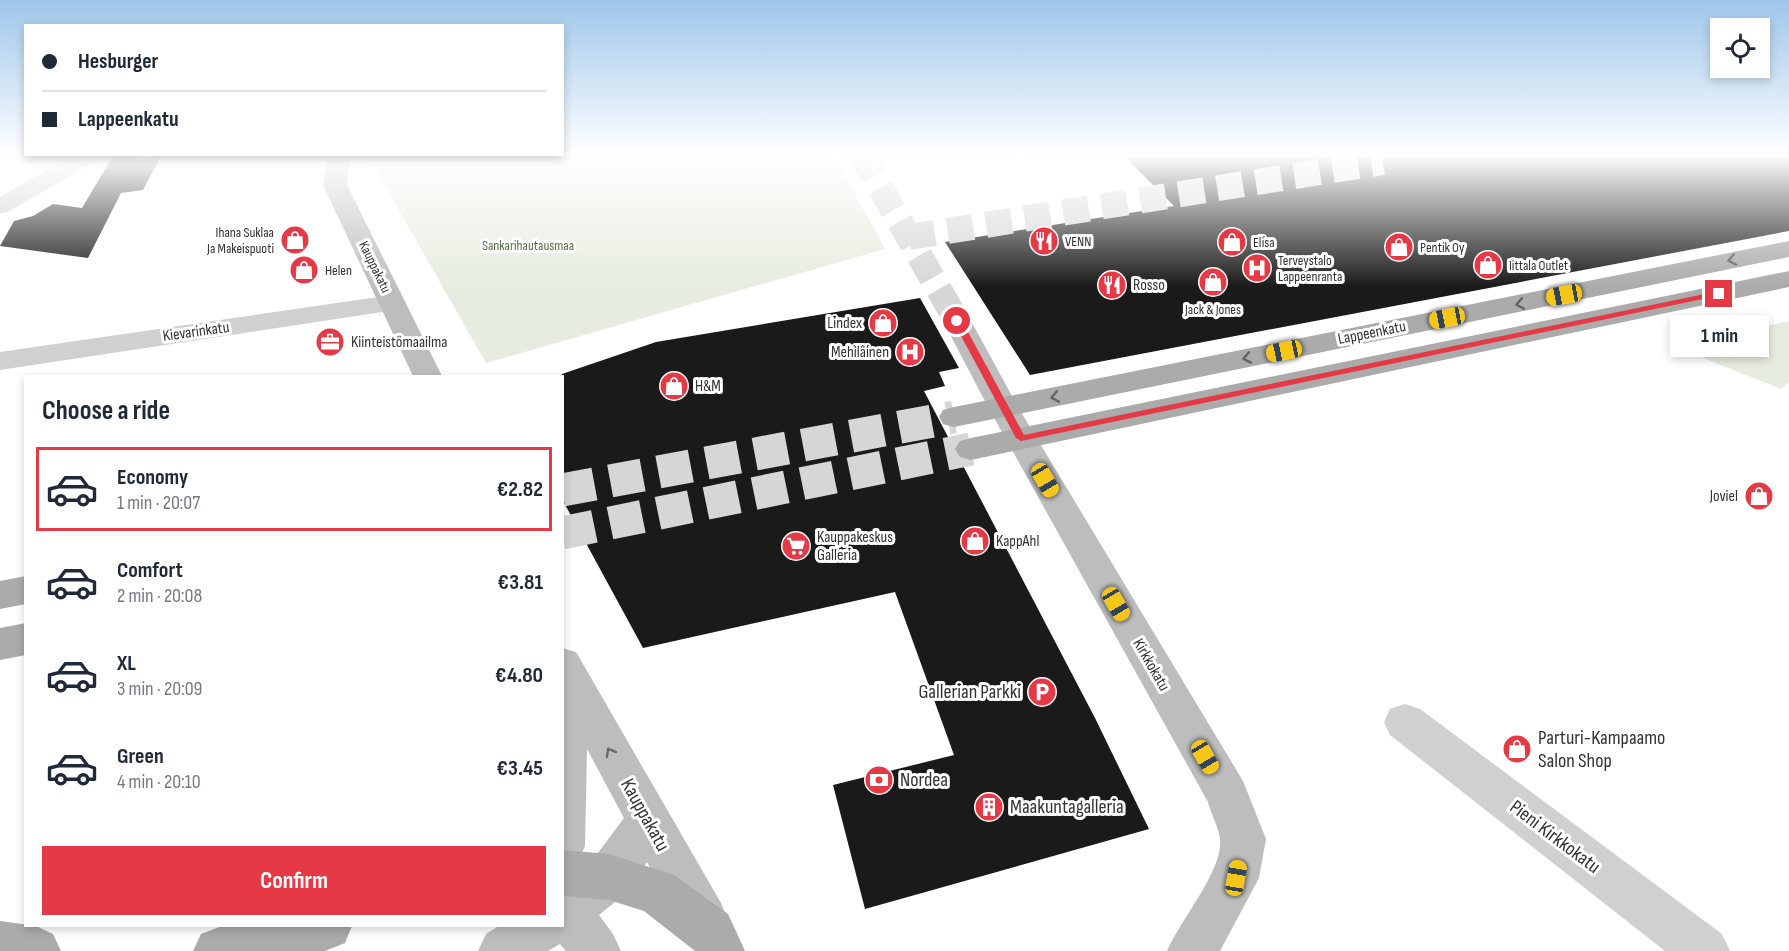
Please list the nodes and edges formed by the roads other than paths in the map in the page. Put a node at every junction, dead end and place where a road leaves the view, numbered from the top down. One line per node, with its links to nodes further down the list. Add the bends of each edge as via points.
1 (15, 198): 3 (street)
2 (341, 198): 6 (street, Kauppakatu)
3 (0, 207)
4 (1789, 249): 11 (main road, Lappeenkatu, one-way to 11)
5 (1789, 279): 11 (main road, Lappeenkatu)
6 (392, 303): 8 (street, Kievarinkatu); 9 (street, Kauppakatu)
7 (957, 321): 11 (street, Kirkkokatu)
8 (0, 361)
9 (428, 375)
10 (954, 417): 11 (main road, Lappeenkatu)
11 (1012, 423): 12 (main road, Lappeenkatu); 32 (street, Kirkkokatu, via 1227,795 1243,839 1236,878)
12 (971, 449)
13 (24, 590): 14 (main road)
14 (0, 595)
15 (24, 639): 16 (main road)
16 (0, 644)
17 (566, 672): 19 (street, Kauppakatu); 20 (street, Kauppakatu, one-way to 17)
18 (1405, 722): 33 (street, Pieni Kirkkokatu)
19 (564, 759)
20 (649, 821): 21 (street); 26 (street, Kauppakatu)
21 (609, 877): 22 (main road); 26 (main road, via 657,892)
22 (564, 899)
23 (564, 907): 31 (street)
24 (324, 927): 29 (main road)
25 (530, 927): 30 (street)
26 (716, 941)
27 (0, 946): 28 (main road)
28 (36, 951)
29 (218, 951)
30 (503, 951)
31 (596, 951)
32 (1192, 951)
33 (1705, 951)

